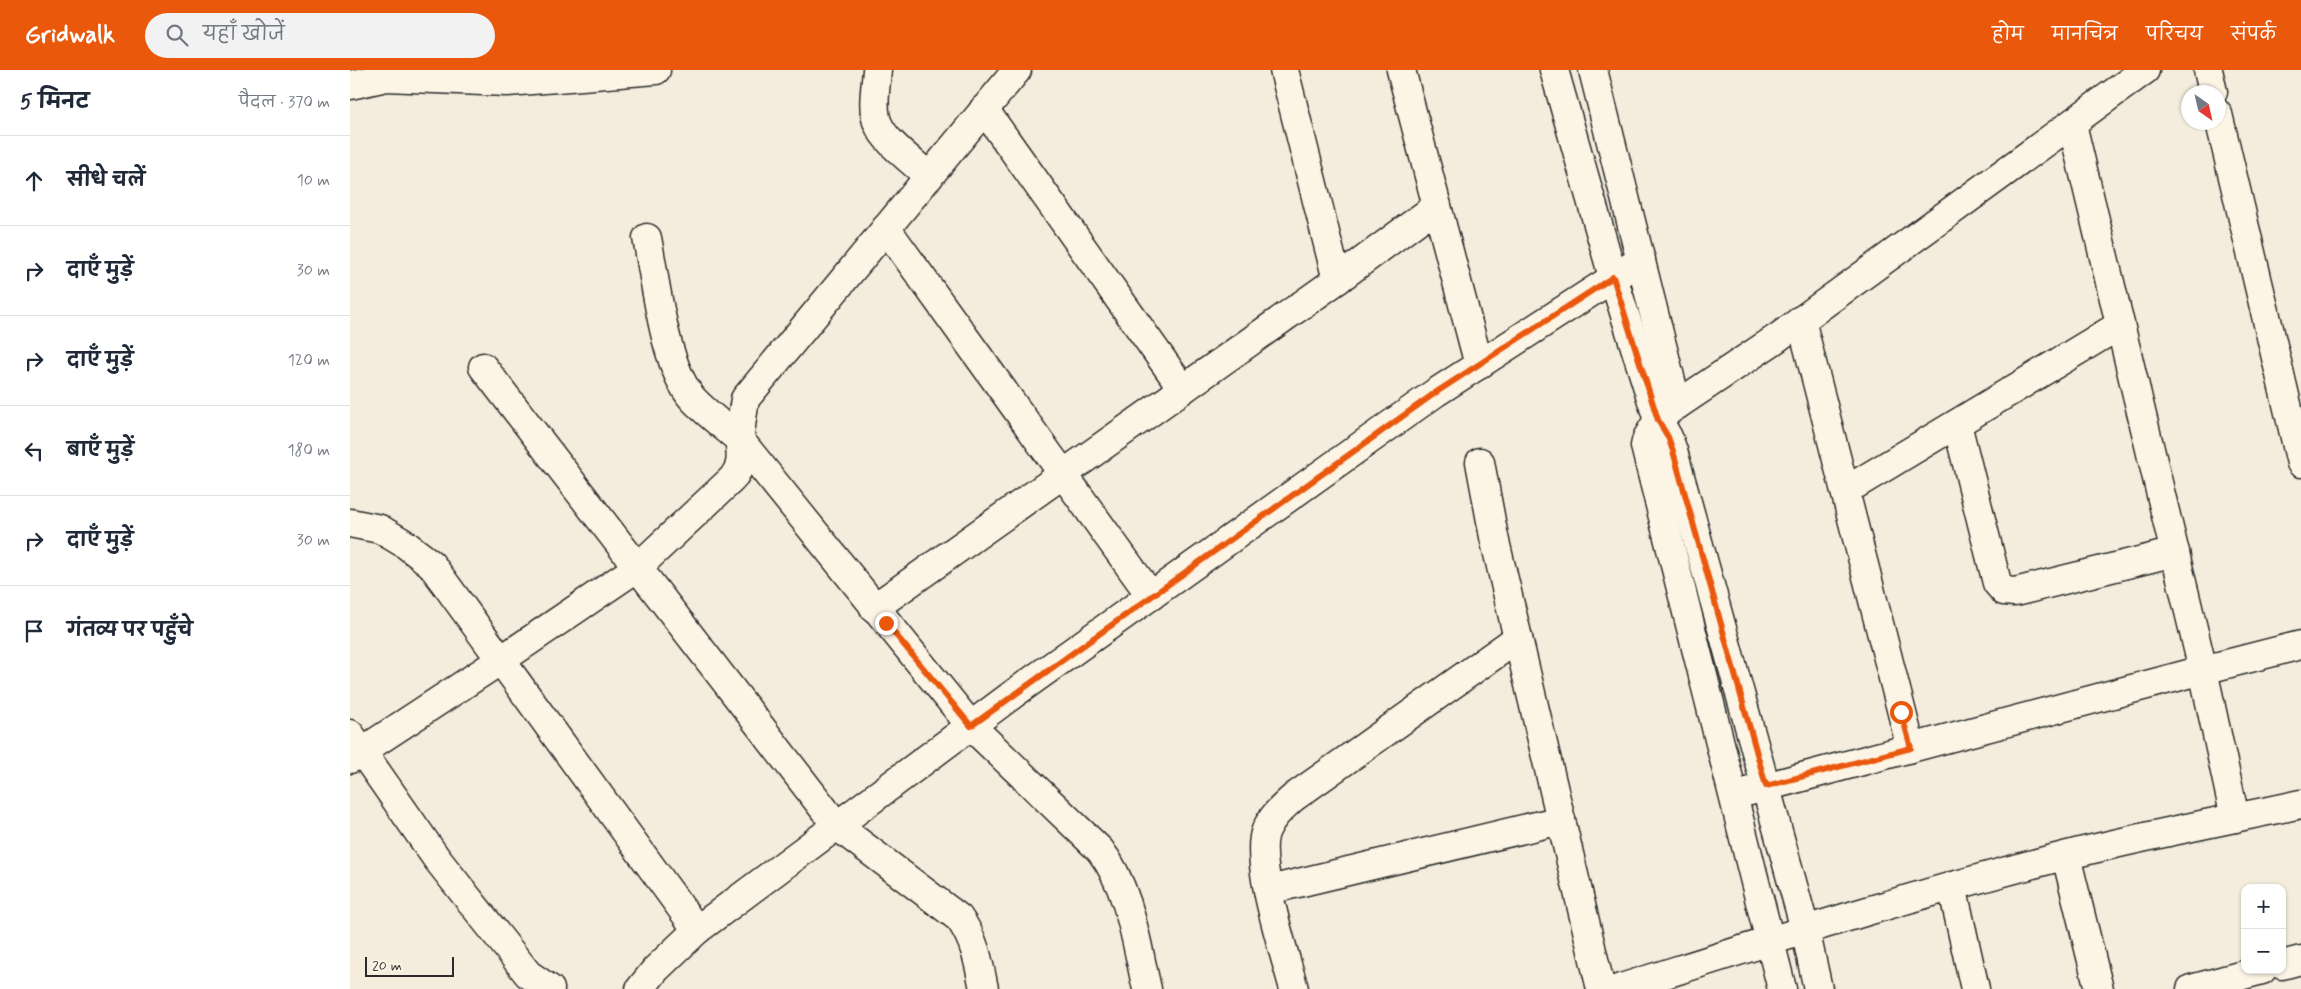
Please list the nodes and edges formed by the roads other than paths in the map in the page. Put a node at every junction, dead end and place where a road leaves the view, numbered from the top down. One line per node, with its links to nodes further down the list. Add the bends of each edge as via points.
1 (656, 70): 10 (street, via 507,82)
2 (877, 70): 16 (street, via 875,102 878,123 888,138)
3 (1284, 70): 22 (street)
4 (1401, 70): 17 (street)
5 (1554, 70): 21 (street)
6 (1592, 70): 20 (street)
7 (2145, 70): 14 (street)
8 (2208, 70): 12 (street)
9 (1019, 71): 13 (street)
10 (412, 74): 11 (street)
11 (350, 85)
12 (2211, 85)
13 (984, 109): 16 (street); 27 (street)
14 (2072, 124): 23 (street); 24 (street)
15 (2222, 130): 32 (street)
16 (929, 177): 18 (street)
17 (1437, 206): 22 (street); 25 (street)
18 (886, 228): 30 (street, via 745,400); 33 (street)
19 (648, 238): 30 (street, via 672,363 694,399)
20 (1641, 260): 21 (street); 28 (street)
21 (1613, 277): 25 (street); 28 (street)
22 (1337, 280): 27 (street)
23 (1801, 320): 28 (street); 34 (street)
24 (2120, 325): 29 (street); 36 (street)
25 (1479, 365): 38 (street)
26 (483, 367): 37 (street)
27 (1183, 389): 33 (street)
28 (1667, 412): 47 (street, via 1668,437); 48 (street, via 1647,438 1645,446)
29 (1957, 424): 34 (street); 36 (street, via 1998,583 2004,591 2015,592)
30 (740, 440): 37 (street, via 742,458 732,479); 39 (street)
31 (1480, 462): 40 (street)
32 (2301, 463)
33 (1063, 474): 38 (street); 39 (street)
34 (1845, 491): 45 (street)
35 (350, 523): 42 (street, via 380,529 431,564)
36 (2175, 552): 43 (street)
37 (638, 567): 42 (street); 52 (street)
38 (1151, 596): 44 (street)
39 (874, 608): 44 (street)
40 (1518, 638): 51 (street); 55 (street, via 1277,812 1266,831 1263,849)
41 (2301, 645): 43 (street)
42 (501, 660): 46 (street); 57 (street)
43 (2203, 670): 45 (street); 50 (street)
44 (971, 726): 52 (street); 65 (street, via 1100,850 1112,866 1125,896)
45 (1911, 748): 47 (street)
46 (354, 749): 62 (street, via 528,974)
47 (1766, 786): 48 (street); 56 (street)
48 (1733, 796): 58 (street)
49 (2301, 804): 50 (street)
50 (2235, 818): 53 (street)
51 (1561, 820): 55 (street); 67 (street)
52 (837, 826): 57 (street); 64 (street, via 959,918 975,945)
53 (2066, 856): 54 (street); 72 (street)
54 (1952, 886): 56 (street); 71 (street)
55 (1269, 890): 66 (street)
56 (1805, 929): 58 (street); 70 (street)
57 (698, 930): 63 (street, via 656,969)
58 (1769, 941): 68 (street); 69 (street)
59 (2301, 960): 60 (street)
60 (2286, 964)
61 (2247, 974): 73 (street)
62 (550, 989)
63 (640, 989)
64 (984, 989)
65 (1147, 989)
66 (1294, 989)
67 (1600, 989)
68 (1618, 989)
69 (1782, 989)
70 (1818, 989)
71 (1975, 989)
72 (2099, 989)
73 (2191, 989)

